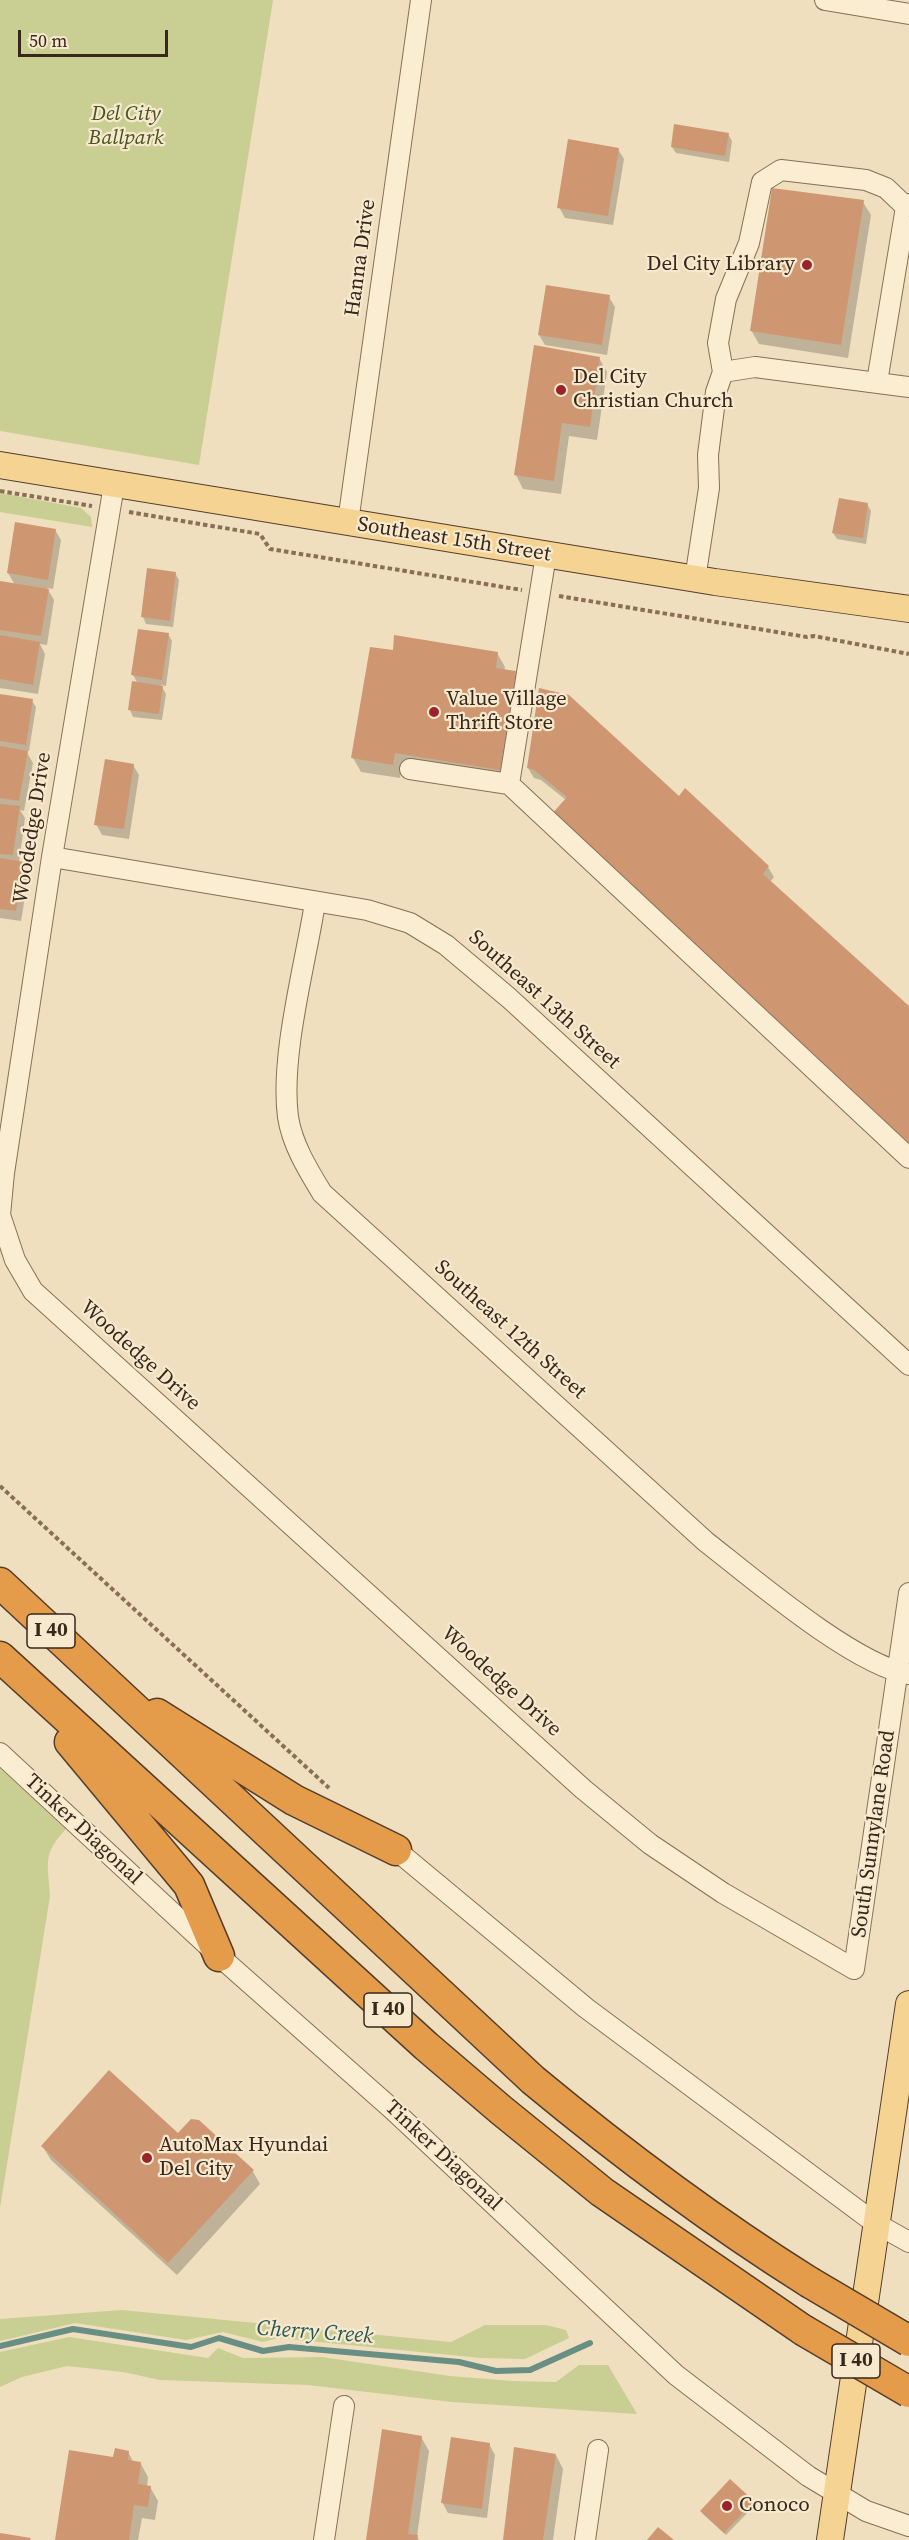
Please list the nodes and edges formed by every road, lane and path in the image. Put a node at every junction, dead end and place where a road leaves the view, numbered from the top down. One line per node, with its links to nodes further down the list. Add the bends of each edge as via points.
1 (421, 0): 11 (street, Hanna Drive)
2 (825, 0): 3 (street)
3 (909, 14)
4 (908, 206): 5 (street, via 886,188 866,180 781,170 762,182 748,243 726,299 718,343); 6 (street)
5 (723, 372): 6 (street, via 755,367); 13 (street, via 716,392 708,455 710,488)
6 (877, 382): 7 (street)
7 (909, 387)
8 (0, 465): 10 (main road, Southeast 15th Street)
9 (0, 491): 10 (path)
10 (112, 497): 11 (main road, Southeast 15th Street); 14 (path, via 260,534 270,549); 19 (street, Woodedge Drive)
11 (348, 522): 12 (main road, Southeast 15th Street)
12 (546, 555): 13 (main road, Southeast 15th Street); 14 (street)
13 (695, 579): 15 (main road, Southeast 15th Street)
14 (540, 593): 16 (path); 18 (street)
15 (909, 609)
16 (909, 654)
17 (410, 769): 18 (street)
18 (509, 784): 21 (street)
19 (52, 857): 20 (street, Southeast 13th Street); 33 (street, Woodedge Drive, via 0,1215 15,1260 33,1291 600,1803 650,1844 723,1893)
20 (315, 903): 22 (street, Southeast 13th Street, via 367,910 410,923 446,945 509,998); 27 (street, Southeast 12th Street, via 287,1064 288,1119 303,1161 322,1193 705,1541 849,1648)
21 (909, 1158)
22 (909, 1365)
23 (0, 1486): 30 (path)
24 (0, 1583): 28 (highway, I 40)
25 (909, 1593): 27 (street, South Sunnylane Road)
26 (0, 1658): 32 (highway, via 183,1876); 38 (highway, I 40, bridge, via 426,2046 602,2192 803,2330)
27 (903, 1673): 33 (street, South Sunnylane Road)
28 (101, 1679): 31 (highway, via 294,1800); 37 (highway, I 40, bridge, via 533,2080 623,2154 752,2246)
29 (0, 1753): 32 (street, Tinker Diagonal)
30 (334, 1793)
31 (396, 1850): 35 (street, via 586,2008)
32 (219, 1956): 41 (street, Tinker Diagonal, via 385,2102 676,2374 808,2476)
33 (854, 1969)
34 (909, 2004): 35 (main road)
35 (875, 2223): 36 (street); 41 (main road)
36 (909, 2242)
37 (909, 2342)
38 (909, 2392)
39 (344, 2406): 43 (street)
40 (598, 2450): 44 (street)
41 (837, 2493): 42 (street, Tinker Diagonal, via 866,2511); 45 (main road)
42 (909, 2526)
43 (324, 2540)
44 (585, 2540)
45 (830, 2540)

